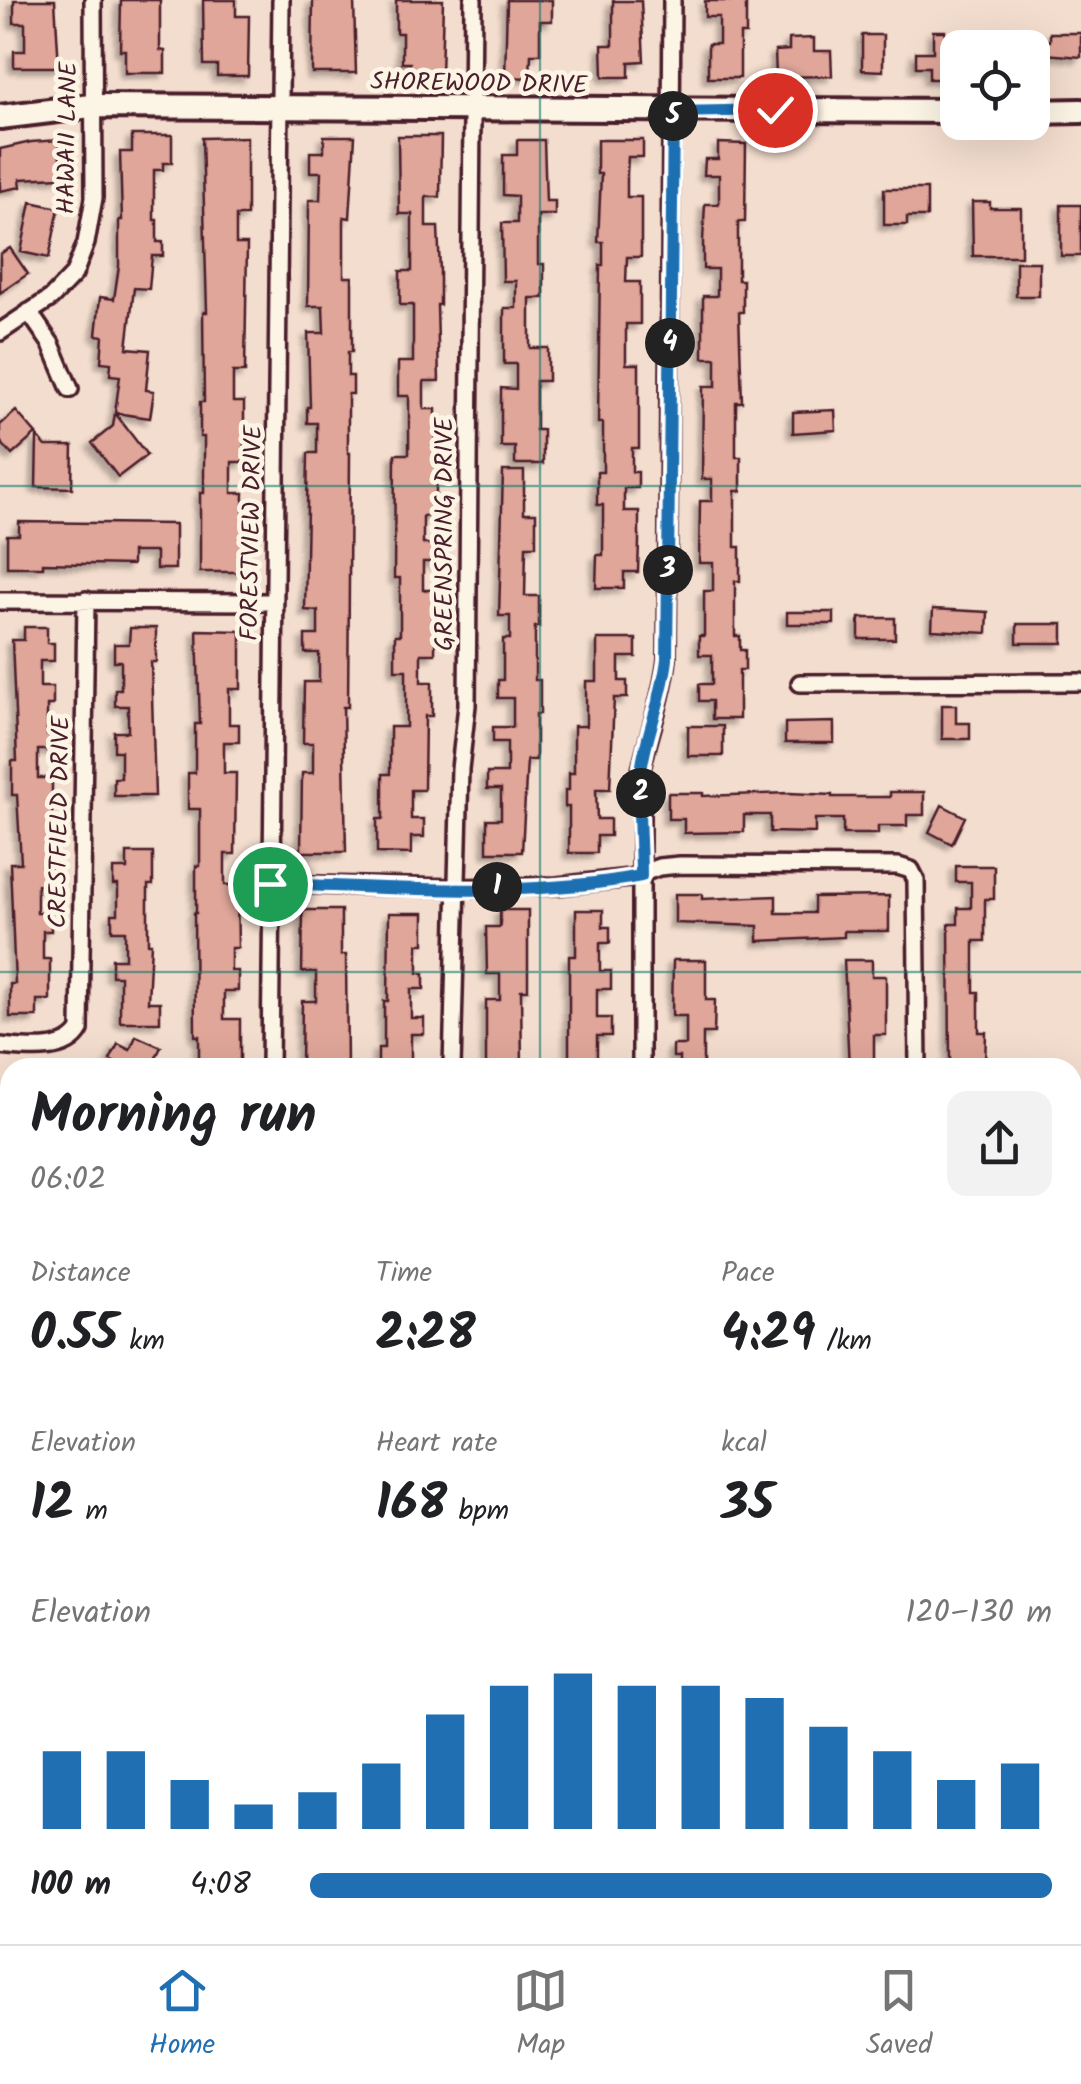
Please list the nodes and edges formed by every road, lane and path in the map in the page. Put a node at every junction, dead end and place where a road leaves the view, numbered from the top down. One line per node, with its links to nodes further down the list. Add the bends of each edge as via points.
1 (93, 0): 5 (street, HAWAII LANE)
2 (281, 0): 6 (street, FORESTVIEW DRIVE)
3 (472, 0): 7 (street, GREENSPRING DRIVE)
4 (672, 0): 9 (street)
5 (92, 106): 6 (street, SHOREWOOD DRIVE); 12 (street, SHOREWOOD DRIVE); 13 (street, HAWAII LANE, via 94,198 86,243 74,274)
6 (280, 107): 7 (street, SHOREWOOD DRIVE); 18 (street, FORESTVIEW DRIVE)
7 (473, 109): 9 (street, SHOREWOOD DRIVE); 23 (street, GREENSPRING DRIVE, via 467,705)
8 (940, 111): 9 (street, SHOREWOOD DRIVE)
9 (673, 112): 21 (street, via 667,659 641,770)
10 (1050, 112): 11 (street)
11 (1081, 112)
12 (0, 117)
13 (29, 312): 14 (street, HAWAII LANE); 15 (street)
14 (0, 332)
15 (70, 389)
16 (86, 600): 17 (street); 18 (street); 24 (street, CRESTFIELD DRIVE, via 80,1030 71,1042 54,1046)
17 (0, 601)
18 (274, 602): 22 (street, FORESTVIEW DRIVE)
19 (1081, 682): 20 (street)
20 (800, 683)
21 (641, 876): 23 (street); 27 (street); 28 (street, via 680,865 910,870 917,897)
22 (270, 884): 23 (street); 25 (street, FORESTVIEW DRIVE)
23 (457, 888): 26 (street, GREENSPRING DRIVE)
24 (0, 1046)
25 (270, 1058)
26 (452, 1058)
27 (641, 1058)
28 (918, 1058)

